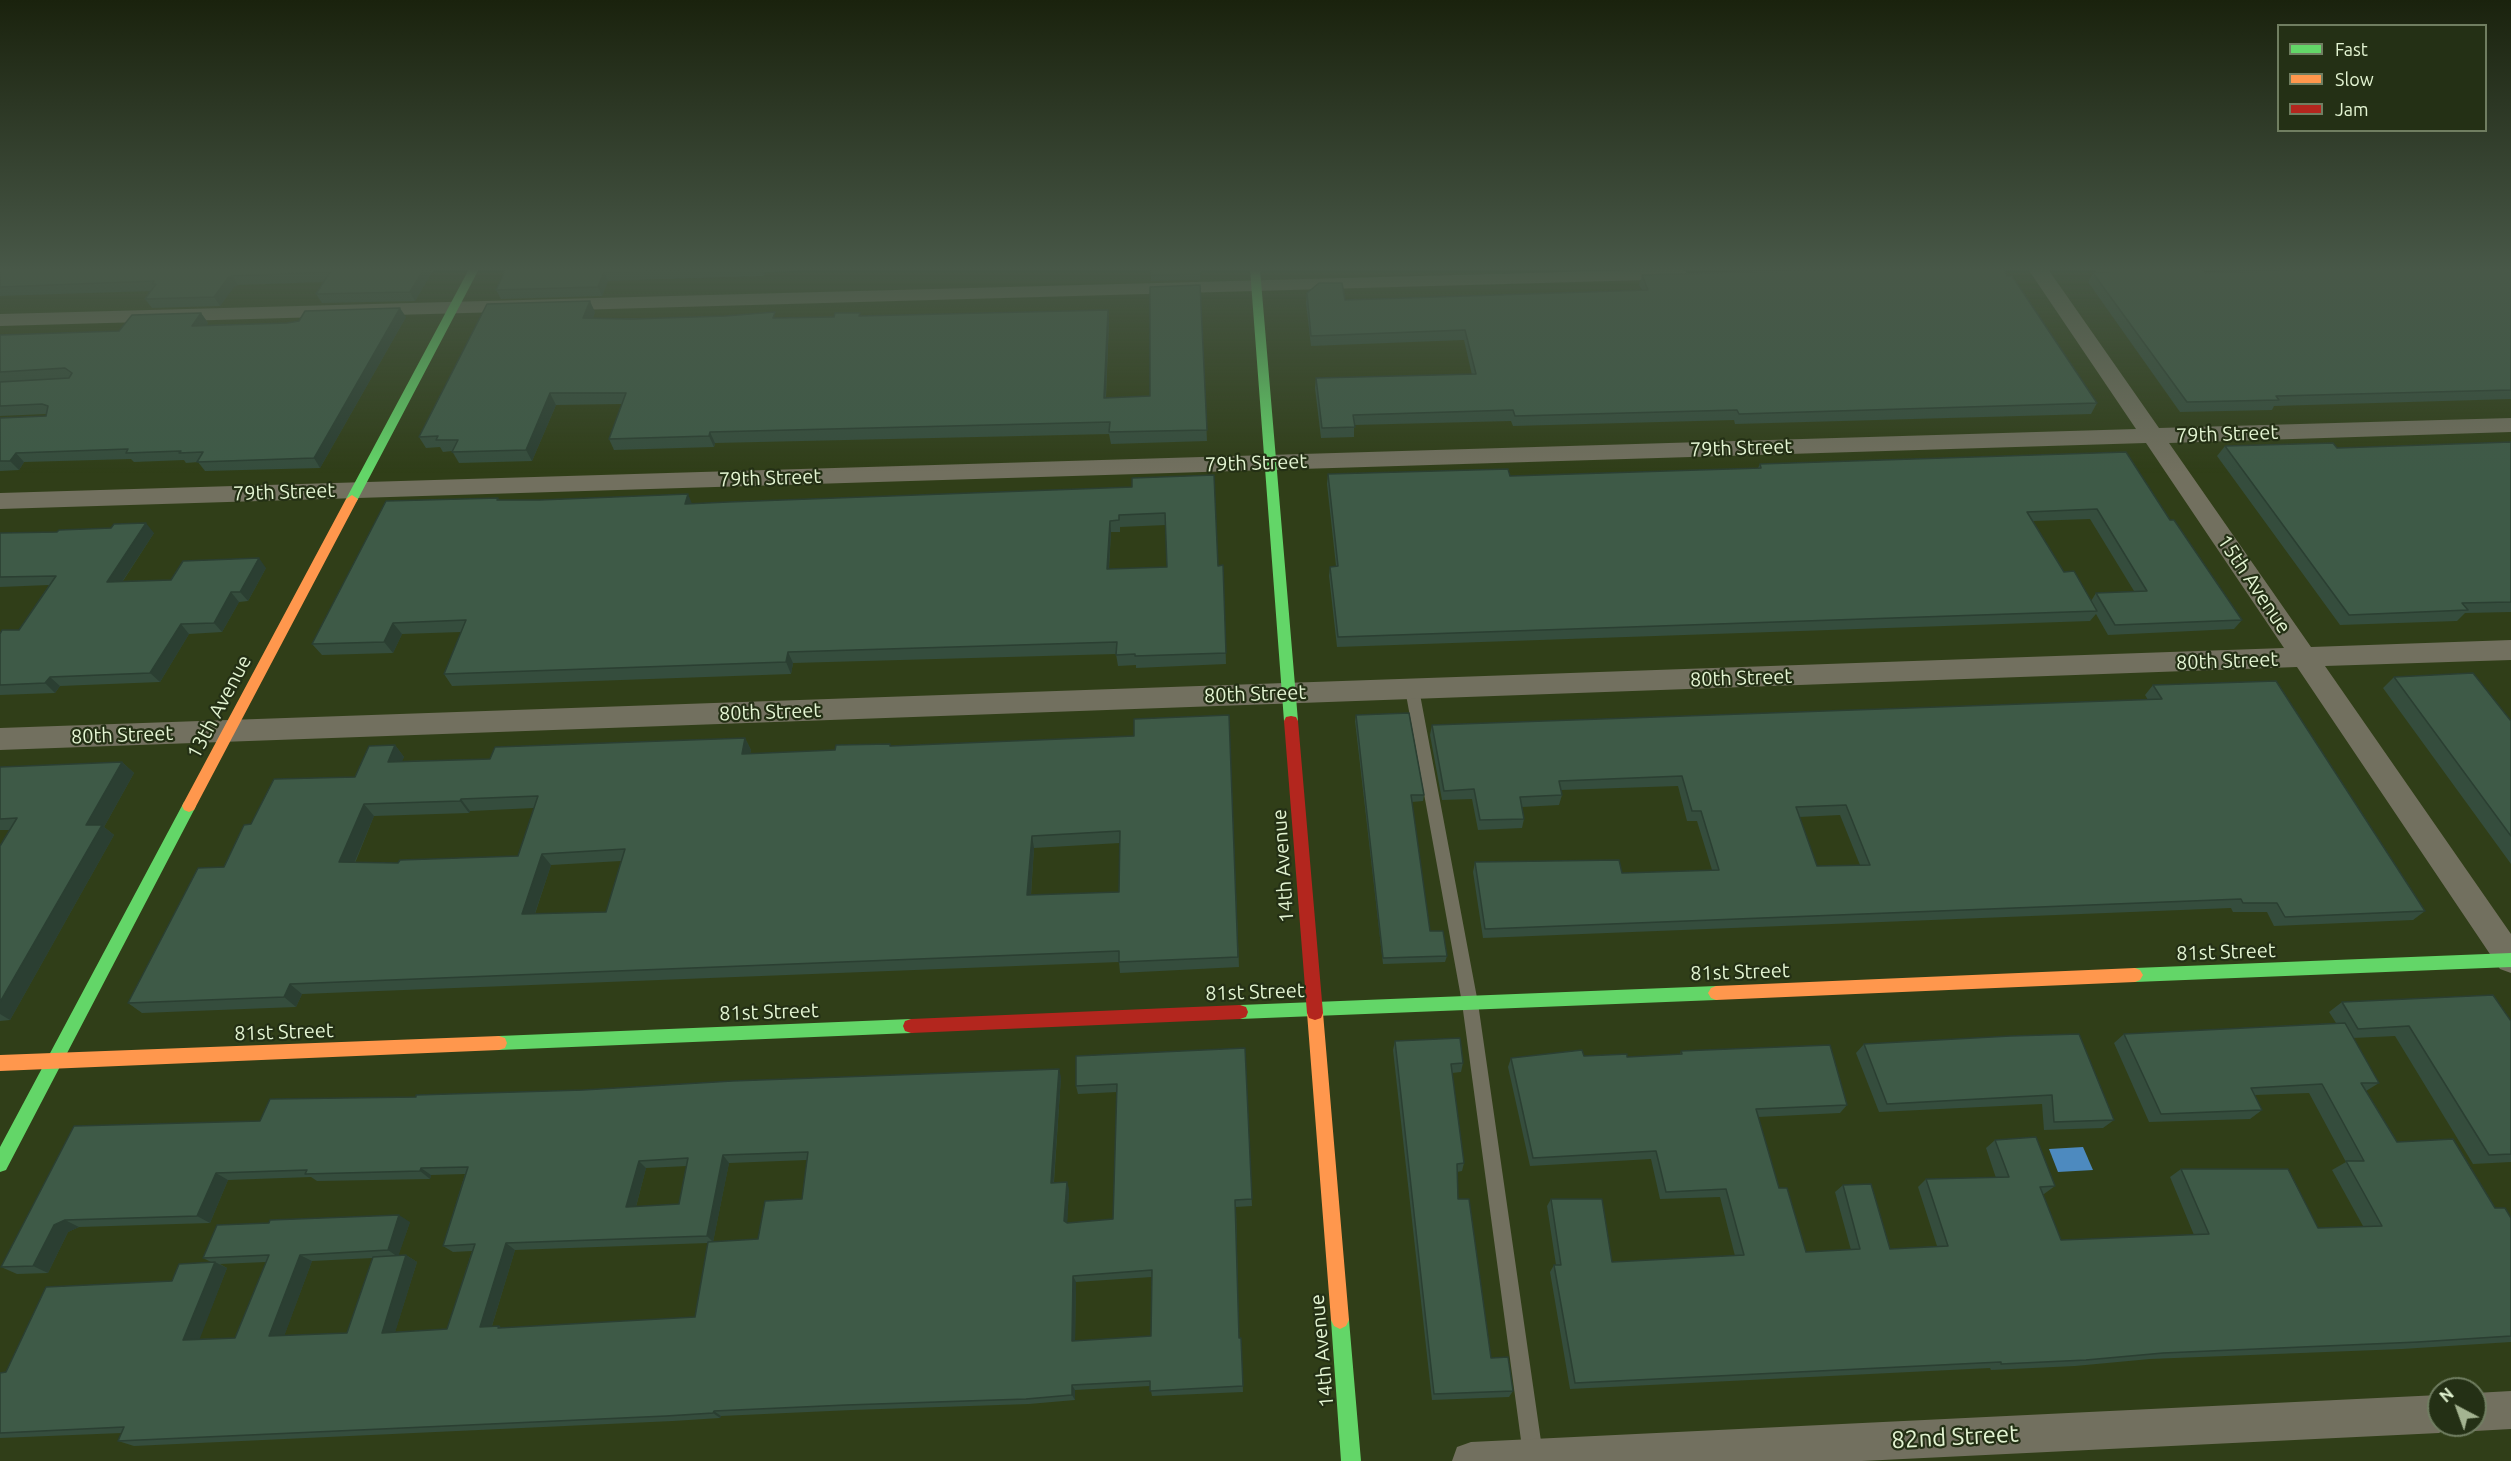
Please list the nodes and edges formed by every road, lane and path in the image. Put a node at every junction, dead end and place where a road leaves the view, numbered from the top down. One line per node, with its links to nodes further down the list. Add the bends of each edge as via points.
1 (438, 337): 7 (main road, 13th Avenue)
2 (1261, 337): 6 (main road, 14th Avenue)
3 (2085, 337): 5 (street, 15th Avenue)
4 (2511, 425): 5 (street, 79th Street)
5 (2152, 436): 6 (street, 79th Street); 10 (street, 15th Avenue)
6 (1270, 462): 7 (street, 79th Street); 12 (main road, 14th Avenue)
7 (357, 490): 8 (street, 79th Street); 13 (main road, 13th Avenue)
8 (0, 501)
9 (2511, 650): 10 (street, 80th Street)
10 (2305, 658): 11 (street, 80th Street); 15 (street, 15th Avenue)
11 (1412, 689): 12 (street, 80th Street); 16 (lane)
12 (1290, 693): 13 (street, 80th Street); 17 (main road, 14th Avenue)
13 (229, 731): 14 (street, 80th Street); 18 (main road, 13th Avenue)
14 (0, 739)
15 (2511, 959): 16 (main road, 81st Street)
16 (1470, 1003): 17 (main road, 81st Street); 24 (lane)
17 (1314, 1009): 18 (main road, 81st Street); 25 (main road, 14th Avenue)
18 (55, 1061): 19 (main road, 81st Street); 20 (main road, 13th Avenue)
19 (0, 1063)
20 (0, 1164)
21 (2511, 1410): 22 (street)
22 (2487, 1411)
23 (2427, 1415): 24 (street, 82nd Street)
24 (1533, 1457): 26 (street, 82nd Street)
25 (1351, 1461)
26 (1471, 1461)

